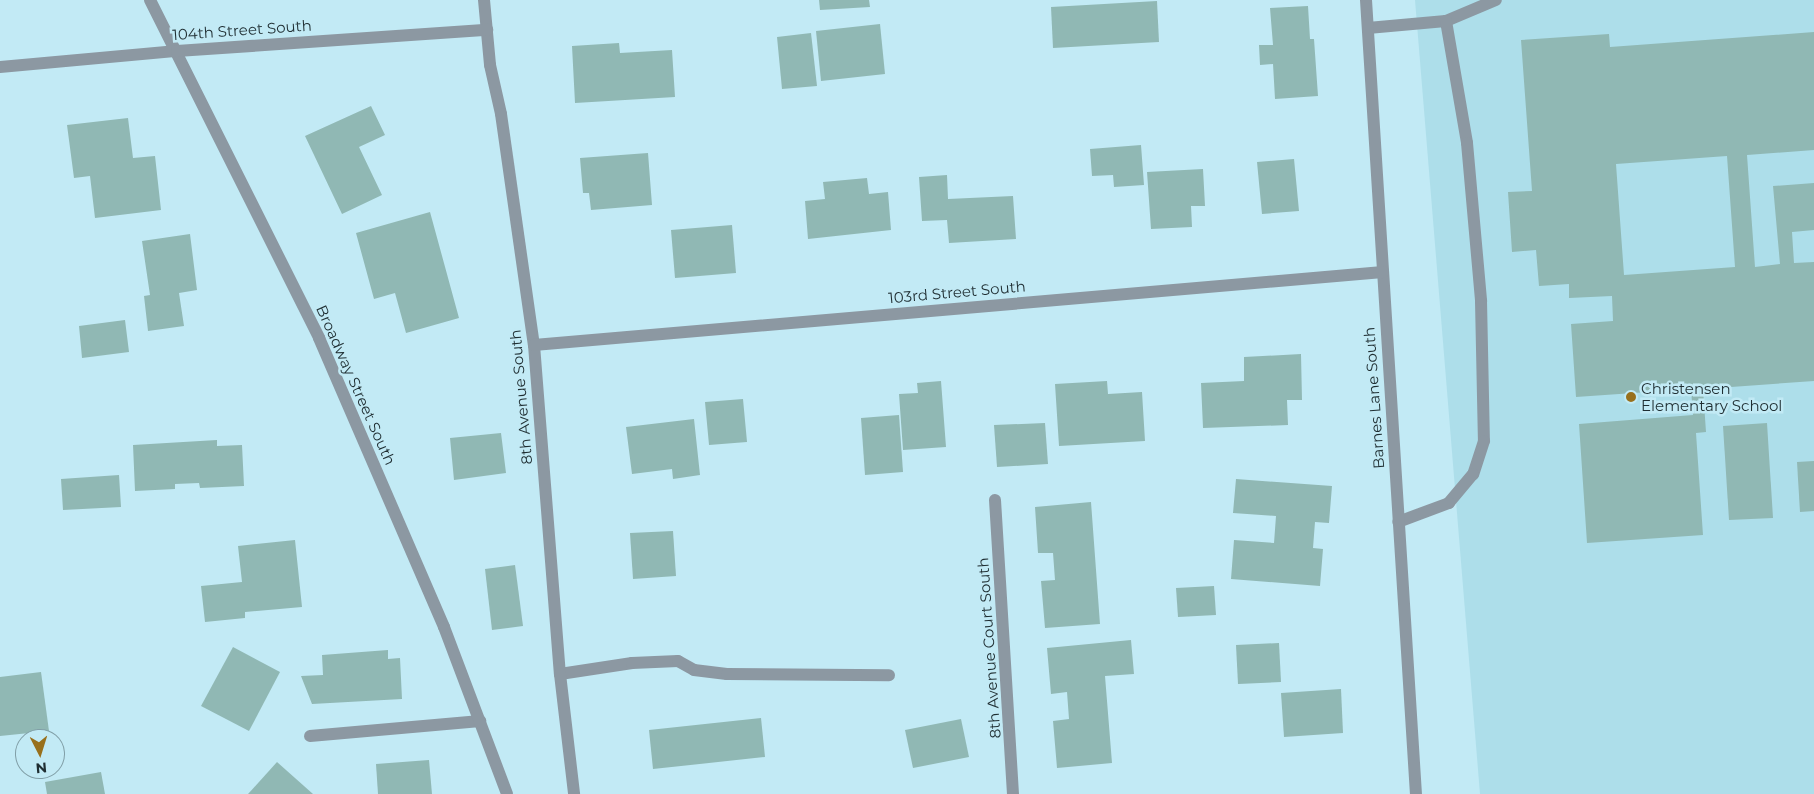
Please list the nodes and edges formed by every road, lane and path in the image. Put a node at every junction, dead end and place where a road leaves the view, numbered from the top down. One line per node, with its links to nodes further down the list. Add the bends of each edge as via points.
1 (150, 0): 8 (street, Broadway Street South)
2 (484, 0): 7 (street, 8th Avenue South)
3 (1366, 0): 6 (street, Barnes Lane South)
4 (1496, 0): 5 (street)
5 (1446, 21): 6 (street); 13 (street, via 1467,143 1480,301 1484,441 1473,474 1448,503)
6 (1368, 28): 10 (street, Barnes Lane South)
7 (487, 30): 8 (street, 104th Street South); 11 (street, 8th Avenue South)
8 (177, 51): 9 (street, 104th Street South); 16 (street, Broadway Street South, via 319,338 444,627)
9 (0, 67)
10 (1383, 272): 11 (street, 103rd Street South); 13 (street, Barnes Lane South)
11 (534, 345): 14 (street, 8th Avenue South)
12 (995, 500): 20 (street, 8th Avenue Court South)
13 (1398, 522): 21 (street, Barnes Lane South)
14 (560, 674): 15 (street, via 632,663 678,661 694,670 727,674); 19 (street, 8th Avenue South)
15 (889, 675)
16 (480, 721): 17 (street); 18 (street, Broadway Street South)
17 (310, 736)
18 (508, 794)
19 (574, 794)
20 (1013, 794)
21 (1416, 794)

